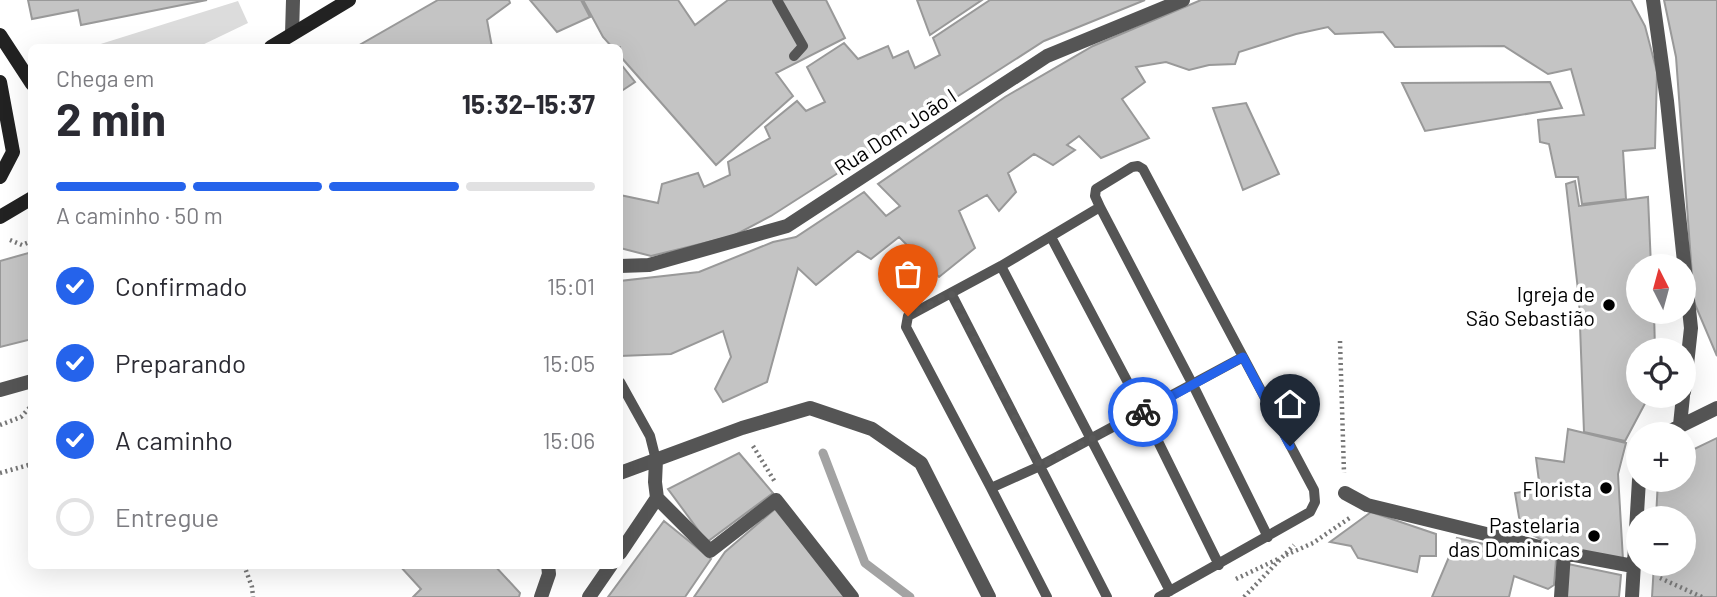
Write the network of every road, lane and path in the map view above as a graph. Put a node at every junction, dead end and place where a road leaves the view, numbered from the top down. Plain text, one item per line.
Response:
1 (293, 0) edge
2 (349, 0) edge
3 (778, 0) edge
4 (1183, 0) edge
5 (1653, 0) edge
6 (292, 34) junction
7 (0, 35) edge
8 (276, 44) edge
9 (794, 56) dead end
10 (28, 79) edge
11 (0, 82) edge
12 (0, 177) edge
13 (28, 200) edge
14 (1100, 207) junction
15 (0, 217) edge
16 (1051, 237) junction
17 (10, 240) dead end
18 (28, 243) edge
19 (623, 266) edge
20 (1001, 266) junction
21 (951, 293) junction
22 (1690, 338) edge
23 (1340, 341) dead end
24 (1243, 357) junction
25 (28, 382) edge
26 (1193, 385) junction
27 (623, 388) edge
28 (0, 390) edge
29 (1717, 408) edge
30 (28, 409) edge
31 (1143, 411) junction
32 (1686, 422) edge
33 (0, 425) edge
34 (1090, 439) junction
35 (753, 446) dead end
36 (656, 460) junction
37 (28, 465) edge
38 (1040, 466) junction
39 (623, 472) edge
40 (0, 473) edge
41 (992, 488) junction
42 (1345, 494) joint
43 (657, 498) junction
44 (776, 500) junction
45 (1336, 529) dead end
46 (1268, 537) junction
47 (623, 549) edge
48 (1564, 553) junction
49 (1219, 565) junction
50 (1626, 565) edge
51 (245, 569) edge
52 (548, 569) edge
53 (608, 569) edge
54 (1633, 576) edge
55 (1660, 578) dead end
56 (1232, 581) dead end
57 (1165, 594) edge
58 (253, 597) edge
59 (541, 597) edge
60 (589, 597) edge
61 (852, 597) edge
62 (989, 597) edge
63 (1047, 597) edge
64 (1107, 597) edge
65 (1561, 597) edge
66 (1632, 597) edge
67 (1702, 597) edge

1 - 6 street
2 - 6 street
3 - 9 lane
4 - 19 street, Rua Dom João I
5 - 22 street
6 - 8 street
7 - 10 street
11 - 12 street
13 - 15 street
14 - 16 lane
14 - 24 lane
14 - 26 lane
16 - 20 lane
16 - 31 lane
17 - 18 path
20 - 21 lane
20 - 34 lane
21 - 38 lane
21 - 41 lane
23 - 42 path
24 - 26 lane
24 - 46 lane
25 - 28 street
26 - 31 lane
26 - 46 lane
27 - 36 lane
29 - 32 street
30 - 33 path
31 - 34 lane
31 - 49 lane
34 - 38 lane
34 - 57 lane
35 - 44 path
36 - 39 street
36 - 43 street
36 - 62 street
37 - 40 path
38 - 41 lane
38 - 64 lane
41 - 63 lane
42 - 48 street
43 - 44 street
43 - 47 street
44 - 61 street
45 - 56 path
46 - 49 lane
48 - 50 street
48 - 65 street
49 - 57 lane
51 - 58 path
52 - 59 street
53 - 60 street
54 - 66 street
55 - 67 path

